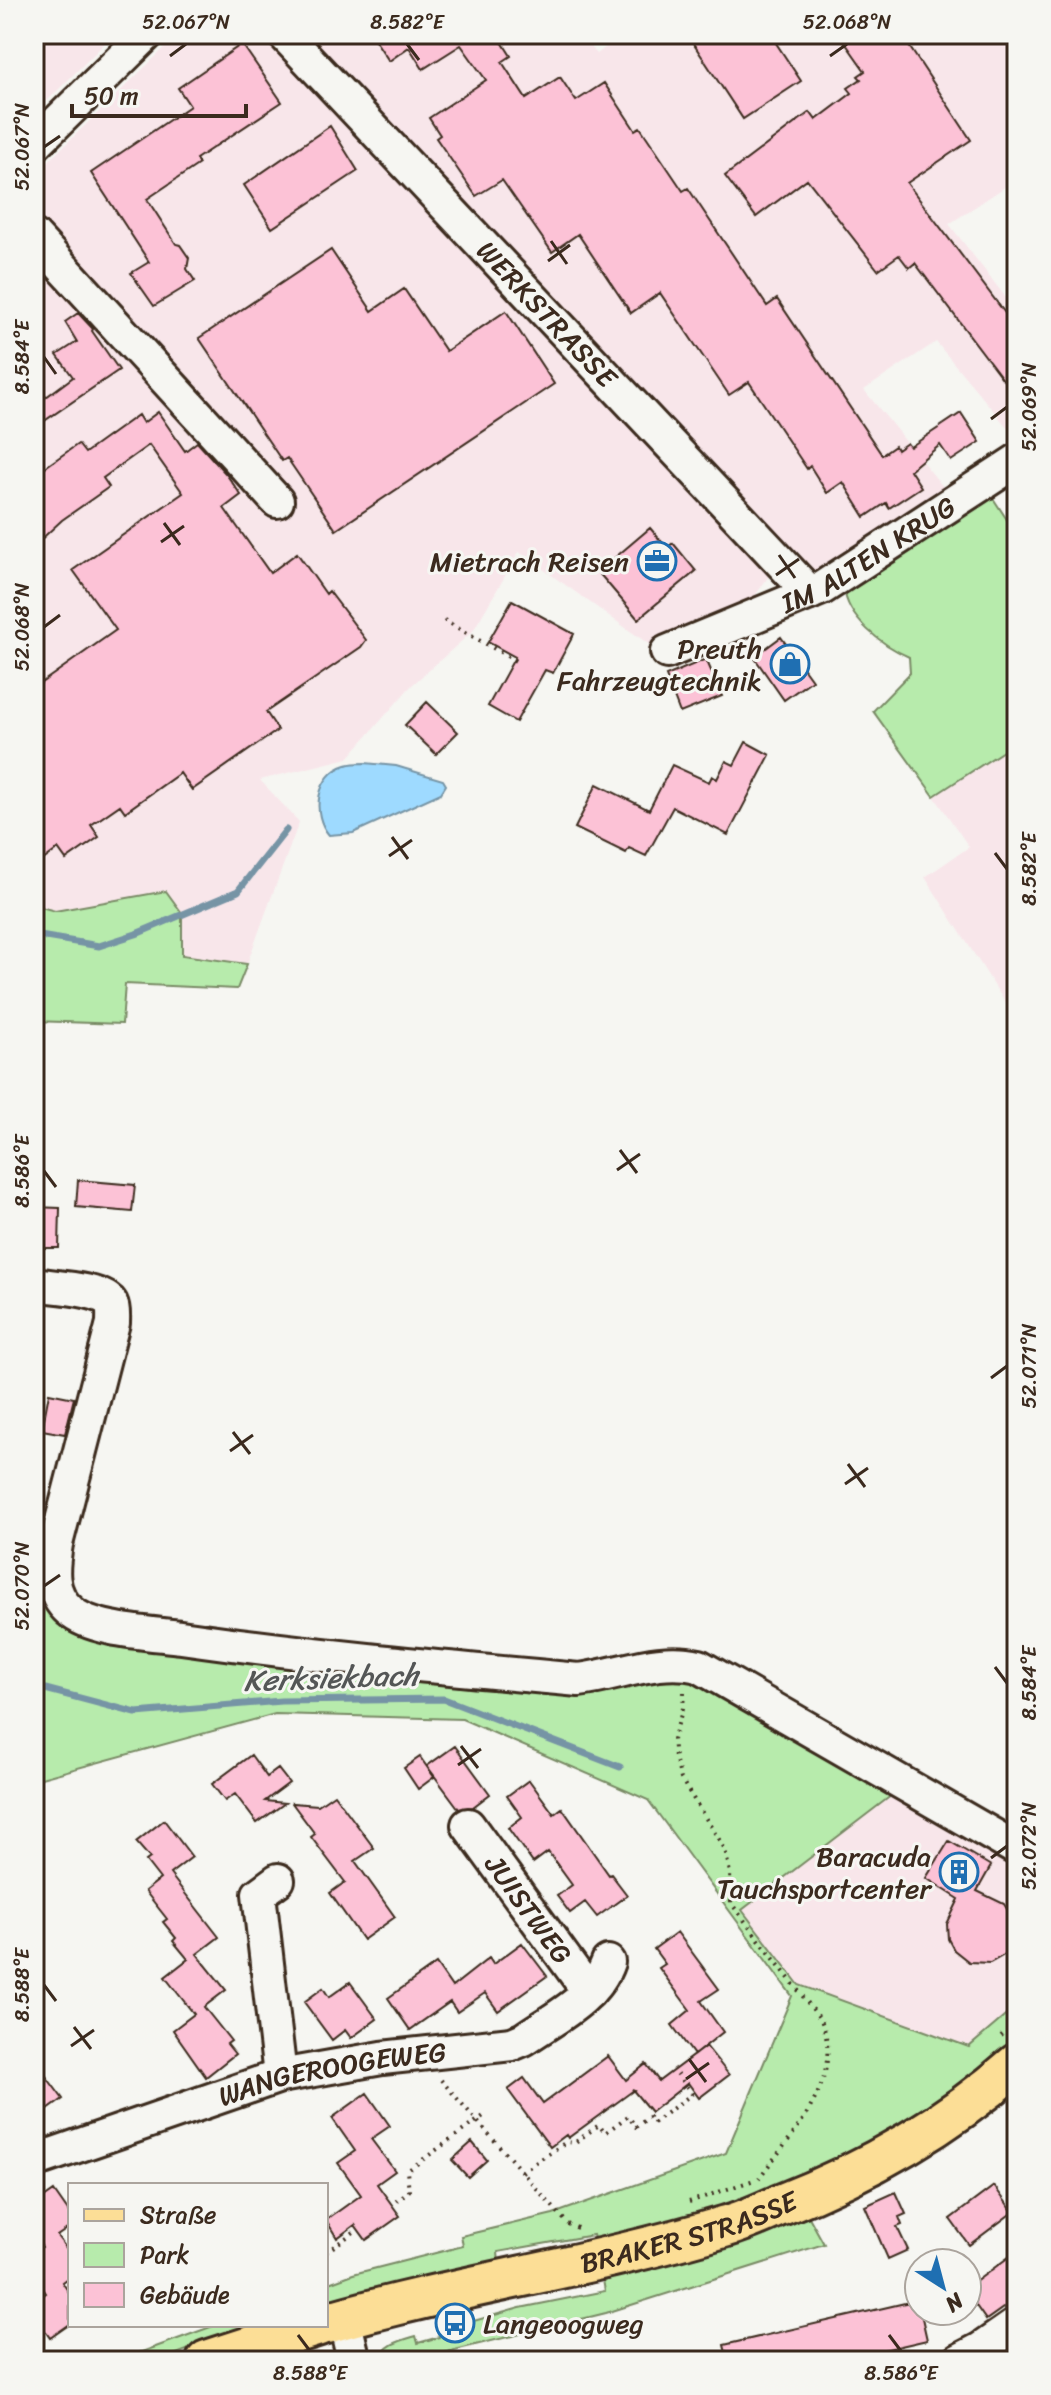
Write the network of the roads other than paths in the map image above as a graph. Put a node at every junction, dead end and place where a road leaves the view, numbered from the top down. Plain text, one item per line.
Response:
1 (147, 34) edge
2 (284, 34) edge
3 (34, 145) edge
4 (34, 236) edge
5 (1017, 461) edge
6 (277, 501) dead end
7 (810, 593) junction
8 (667, 652) dead end
9 (34, 1284) edge
10 (468, 1825) dead end
11 (1017, 1849) edge
12 (278, 1880) dead end
13 (608, 1962) dead end
14 (589, 1992) junction
15 (1008, 2051) edge
16 (280, 2076) junction
17 (34, 2161) edge
18 (330, 2322) edge
19 (1017, 2324) edge
20 (314, 2327) edge
21 (207, 2361) edge
22 (354, 2361) edge
23 (958, 2361) edge

1 - 3 street
2 - 7 street, WERKSTRASSE
4 - 6 street
5 - 7 street, IM ALTEN KRUG
7 - 8 street, IM ALTEN KRUG
9 - 11 street
10 - 14 street, JUISTWEG
12 - 16 street
13 - 14 street, WANGEROOGEWEG
14 - 16 street, WANGEROOGEWEG
15 - 18 main road, BRAKER STRASSE
16 - 17 street, WANGEROOGEWEG
18 - 22 street
19 - 23 street
20 - 21 main road, BRAKER STRASSE

